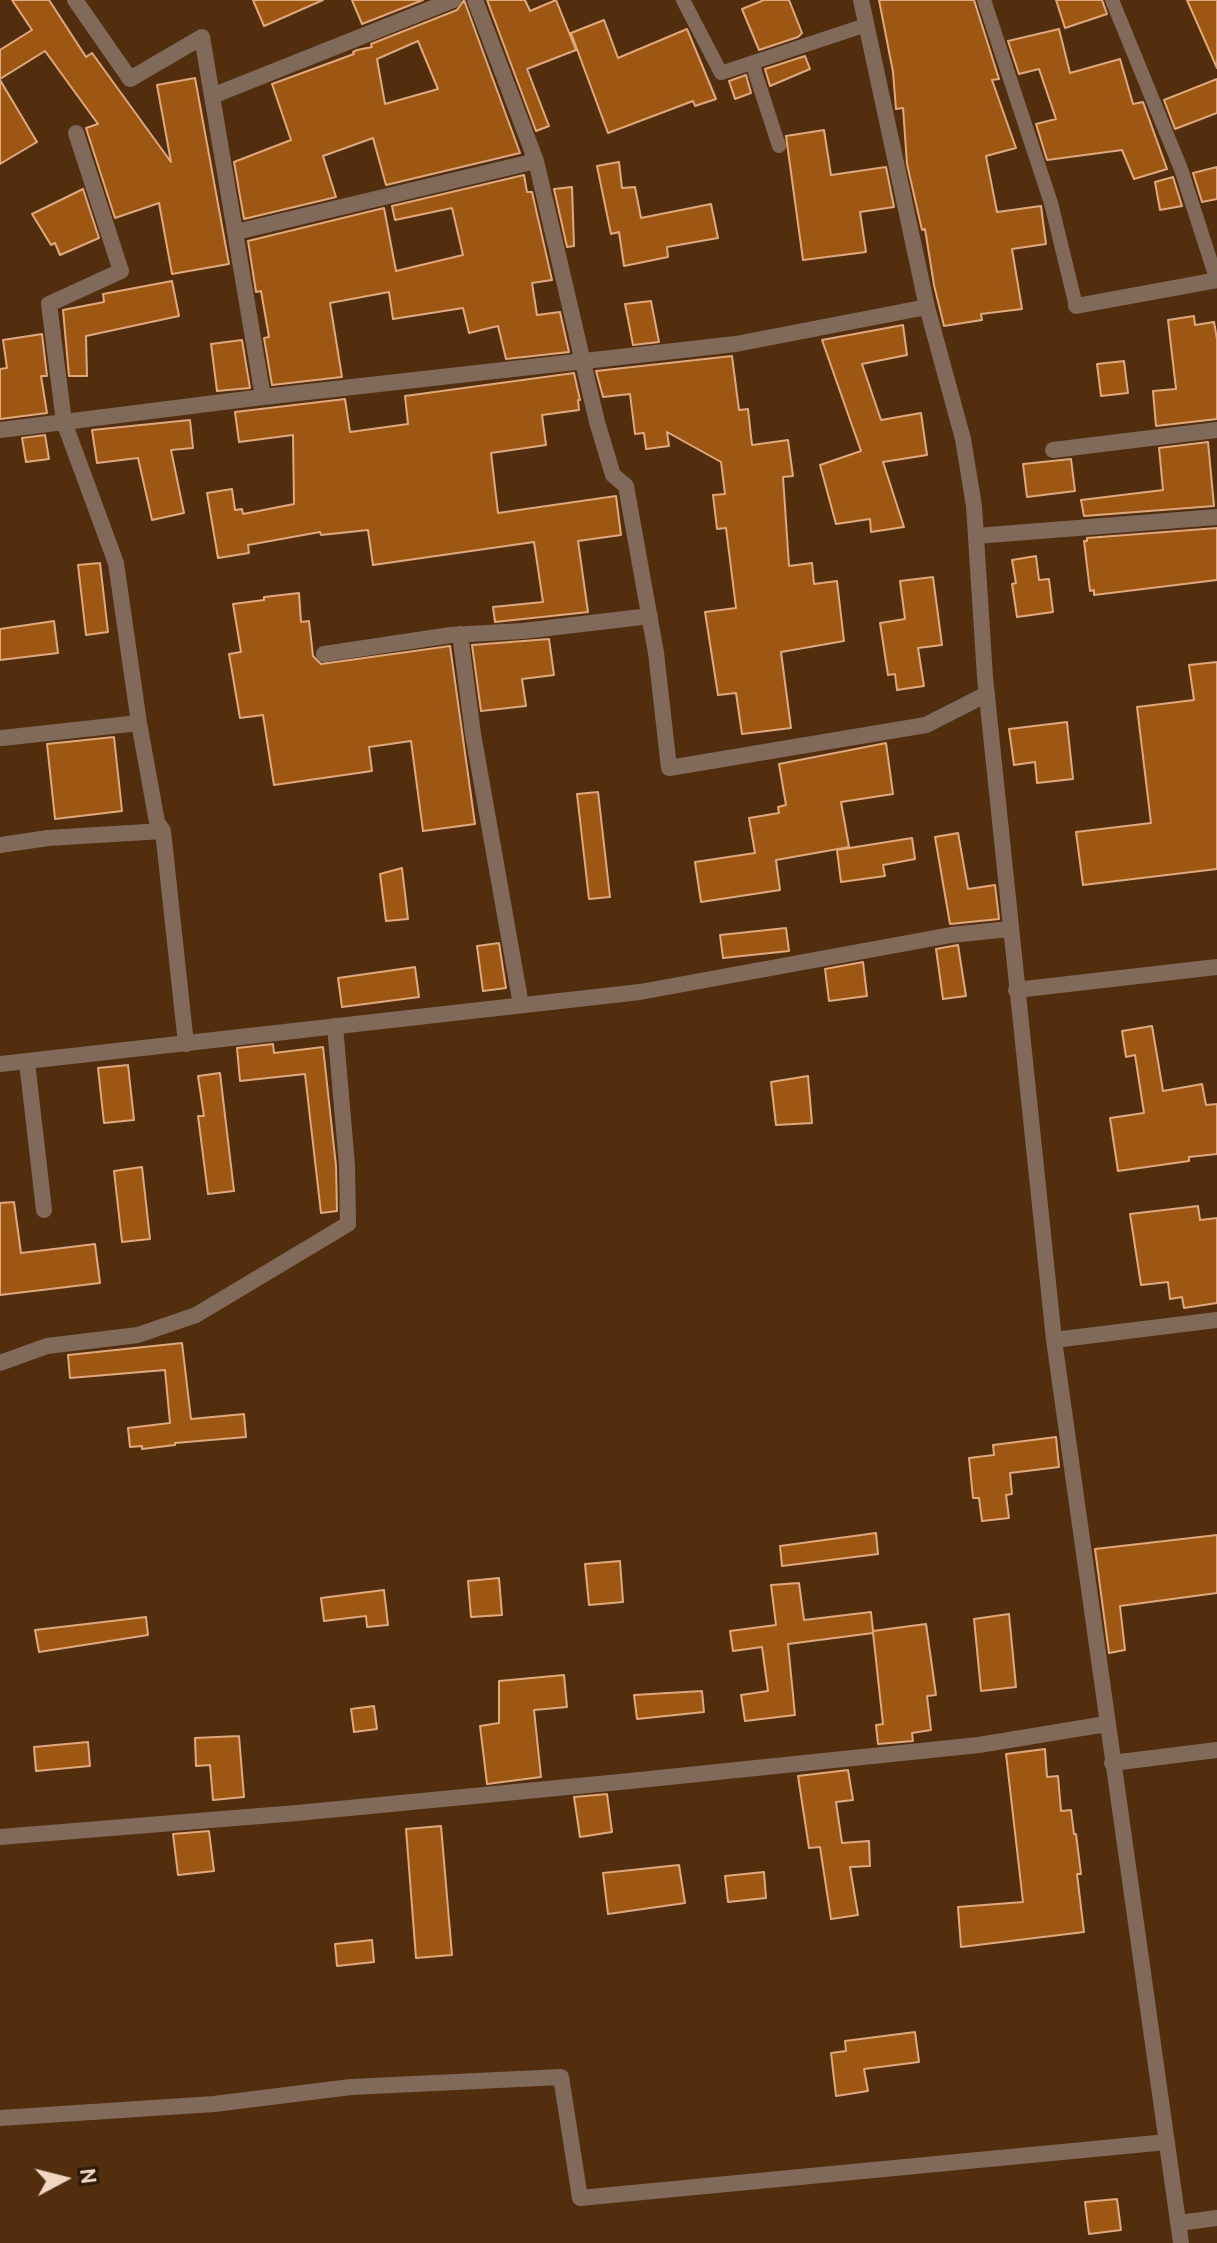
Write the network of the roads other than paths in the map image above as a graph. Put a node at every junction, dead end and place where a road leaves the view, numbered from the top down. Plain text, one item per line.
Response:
1 (75, 0) edge
2 (453, 0) edge
3 (475, 0) edge
4 (683, 0) edge
5 (861, 0) edge
6 (984, 0) edge
7 (1112, 0) edge
8 (866, 25) junction
9 (752, 63) junction
10 (212, 96) junction
11 (76, 133) dead end
12 (779, 146) dead end
13 (536, 161) junction
14 (236, 232) junction
15 (1217, 281) edge
16 (1076, 306) joint
17 (927, 307) junction
18 (583, 360) junction
19 (263, 397) junction
20 (64, 422) junction
21 (0, 430) edge
22 (1217, 430) edge
23 (1053, 450) dead end
24 (1217, 517) edge
25 (976, 536) junction
26 (650, 616) junction
27 (460, 634) junction
28 (324, 654) dead end
29 (987, 694) junction
30 (139, 723) junction
31 (2, 738) dead end
32 (163, 831) junction
33 (0, 845) edge
34 (1010, 929) junction
35 (1217, 967) edge
36 (1016, 990) junction
37 (521, 1005) junction
38 (335, 1026) junction
39 (186, 1044) junction
40 (27, 1062) junction
41 (0, 1064) edge
42 (44, 1210) dead end
43 (1217, 1320) edge
44 (1054, 1340) junction
45 (0, 1363) edge
46 (1106, 1724) junction
47 (1217, 1750) edge
48 (1112, 1763) junction
49 (0, 1837) edge
50 (0, 2118) edge
51 (1167, 2142) junction
52 (1217, 2218) edge
53 (1179, 2223) junction
54 (1181, 2243) edge

1 - 10 street
2 - 10 street
3 - 13 street
4 - 9 lane
5 - 8 street
6 - 16 lane
7 - 15 lane
8 - 9 lane
8 - 17 street
9 - 12 lane
10 - 14 street
11 - 20 street
13 - 14 street
13 - 18 street
14 - 19 street
15 - 16 street
17 - 18 street
17 - 25 street
18 - 19 street
18 - 26 street
19 - 20 street
20 - 21 street
20 - 30 street
22 - 23 street
24 - 25 street
25 - 29 street
26 - 27 street
26 - 29 street
27 - 28 street
27 - 37 street
29 - 34 street
30 - 31 street
30 - 32 street
32 - 33 street
32 - 39 street
34 - 36 street
34 - 37 street
35 - 36 street
36 - 44 street
37 - 38 street
38 - 39 street
38 - 45 street
39 - 40 street
40 - 41 street
40 - 42 street
43 - 44 street
44 - 46 street
46 - 48 street
46 - 49 street
47 - 48 street
48 - 51 street
50 - 51 street
51 - 53 street
52 - 53 street
53 - 54 street

